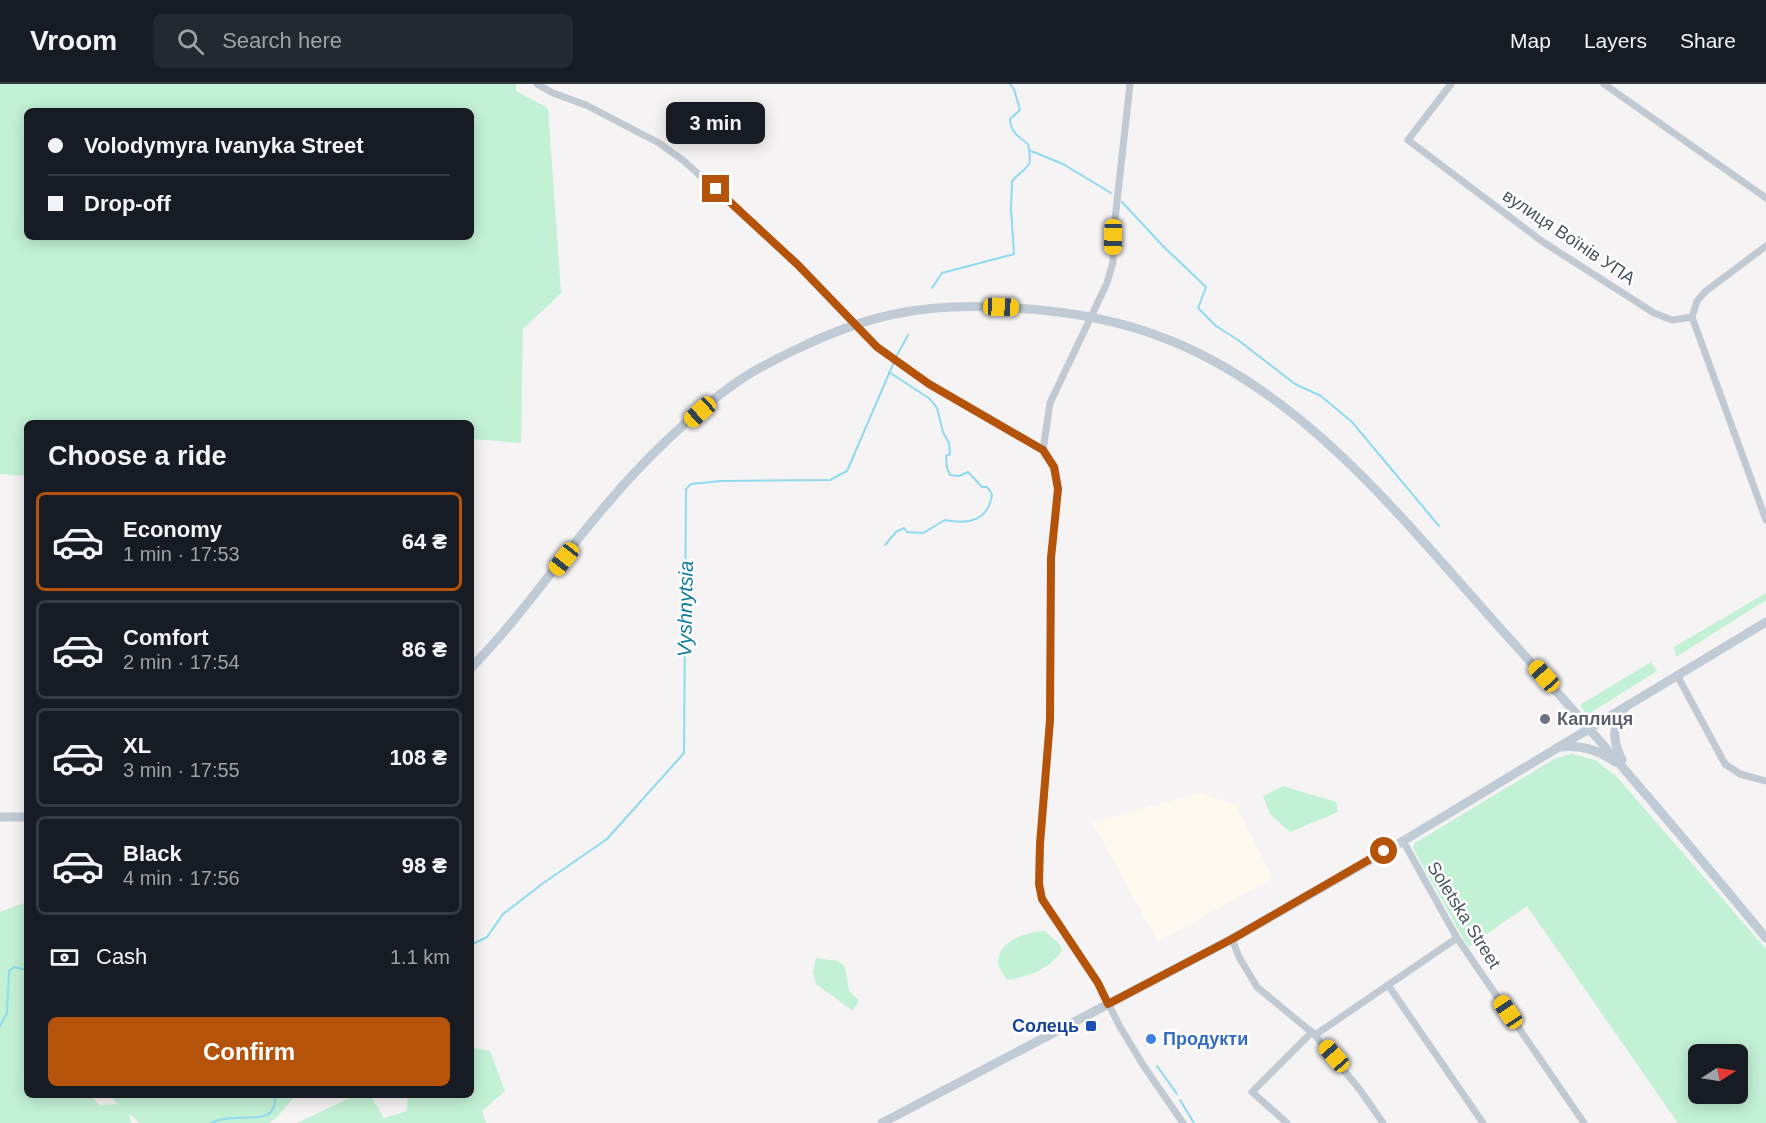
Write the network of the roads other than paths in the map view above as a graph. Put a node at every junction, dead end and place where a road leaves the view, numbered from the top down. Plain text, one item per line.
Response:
1 (537, 84) edge
2 (1130, 84) edge
3 (1451, 84) edge
4 (1604, 84) edge
5 (1766, 198) edge
6 (1766, 246) edge
7 (1092, 317) junction
8 (1692, 317) junction
9 (854, 324) junction
10 (1043, 450) junction
11 (1766, 520) edge
12 (1766, 622) edge
13 (474, 665) edge
14 (1677, 675) junction
15 (1626, 706) junction
16 (1590, 729) junction
17 (1559, 747) junction
18 (1626, 771) junction
19 (1766, 781) edge
20 (0, 817) edge
21 (24, 817) edge
22 (1402, 840) junction
23 (1457, 938) junction
24 (1766, 938) edge
25 (1232, 939) junction
26 (1388, 985) junction
27 (1108, 1004) junction
28 (1313, 1033) junction
29 (882, 1123) edge
30 (1183, 1123) edge
31 (1287, 1123) edge
32 (1383, 1123) edge
33 (1484, 1123) edge
34 (1584, 1123) edge

1 - 9 street
2 - 7 street
3 - 8 street, вулиця Воїнів УПА
4 - 5 street
6 - 8 street
7 - 9 main road
7 - 10 street
7 - 16 main road
8 - 11 street
9 - 10 street
9 - 13 main road
10 - 27 street
12 - 14 main road
14 - 15 main road
14 - 19 street
15 - 16 main road
15 - 18 main road
16 - 17 main road
16 - 18 main road
17 - 18 main road
17 - 22 main road
18 - 24 main road
20 - 21 main road
22 - 23 street, Soletska Street
22 - 25 main road
23 - 26 street
23 - 34 street, Soletska Street
25 - 27 main road
25 - 28 street
26 - 28 street
26 - 33 street
27 - 29 main road
27 - 30 street
28 - 31 street
28 - 32 street

